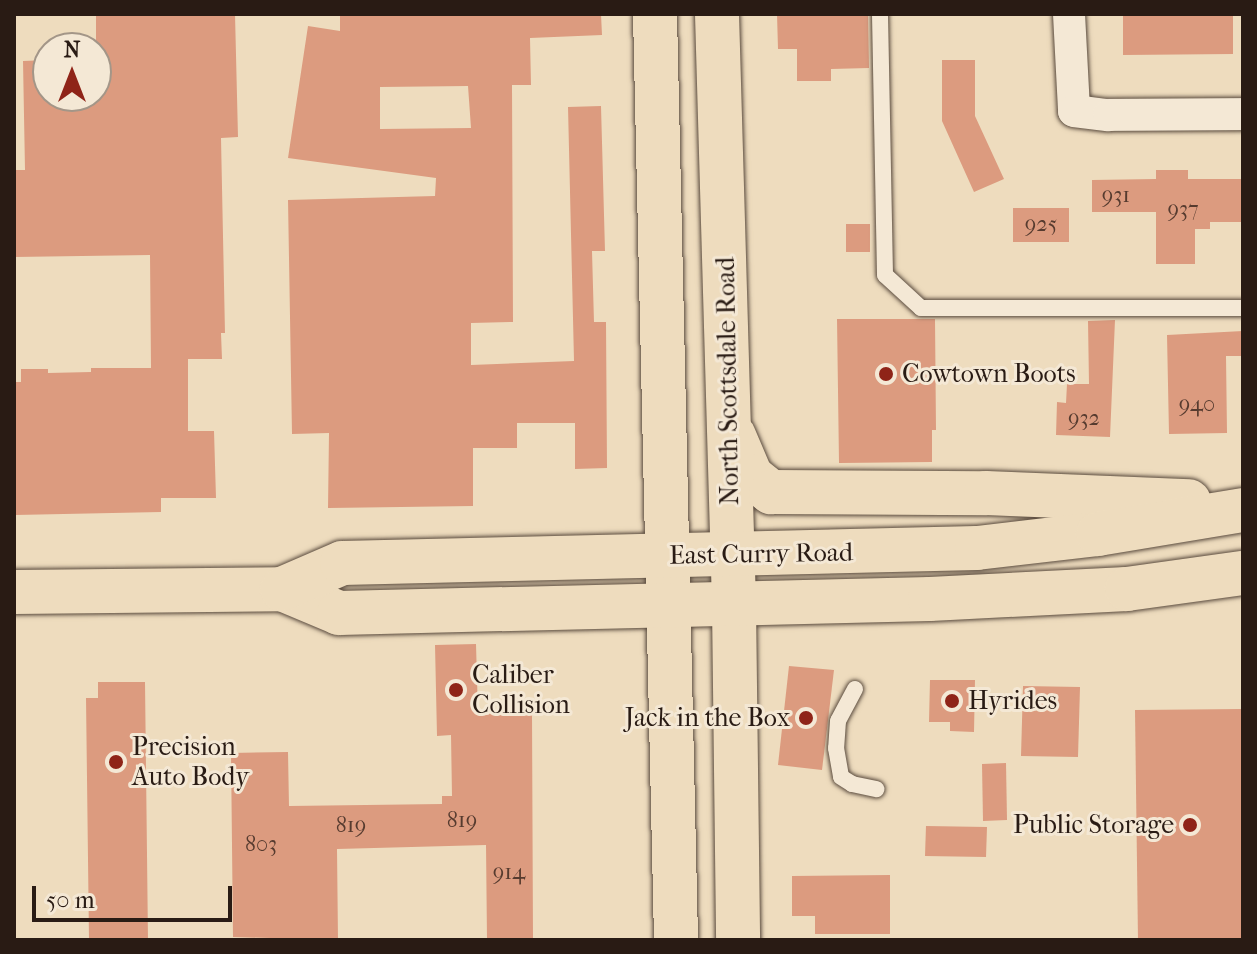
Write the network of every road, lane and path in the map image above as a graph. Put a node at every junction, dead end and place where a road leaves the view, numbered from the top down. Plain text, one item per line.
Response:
1 (655, 14) edge
2 (717, 14) edge
3 (880, 14) edge
4 (1069, 14) edge
5 (1243, 114) edge
6 (1243, 308) edge
7 (730, 427) junction
8 (1243, 507) edge
9 (732, 555) junction
10 (668, 556) junction
11 (1243, 573) edge
12 (282, 589) junction
13 (14, 592) edge
14 (734, 605) junction
15 (668, 606) junction
16 (855, 689) dead end
17 (876, 789) dead end
18 (676, 940) edge
19 (738, 940) edge

1 - 10 main road
2 - 7 main road, North Scottsdale Road
3 - 6 lane
4 - 5 street
7 - 8 main road
7 - 9 main road, North Scottsdale Road
8 - 9 main road, East Curry Road
9 - 10 main road, East Curry Road
9 - 14 main road, North Scottsdale Road
10 - 12 main road, East Curry Road
10 - 15 main road
11 - 14 main road, East Curry Road
12 - 13 main road, East Curry Road
12 - 15 main road, East Curry Road
14 - 15 main road, East Curry Road
14 - 19 main road, North Scottsdale Road
15 - 18 main road
16 - 17 lane

